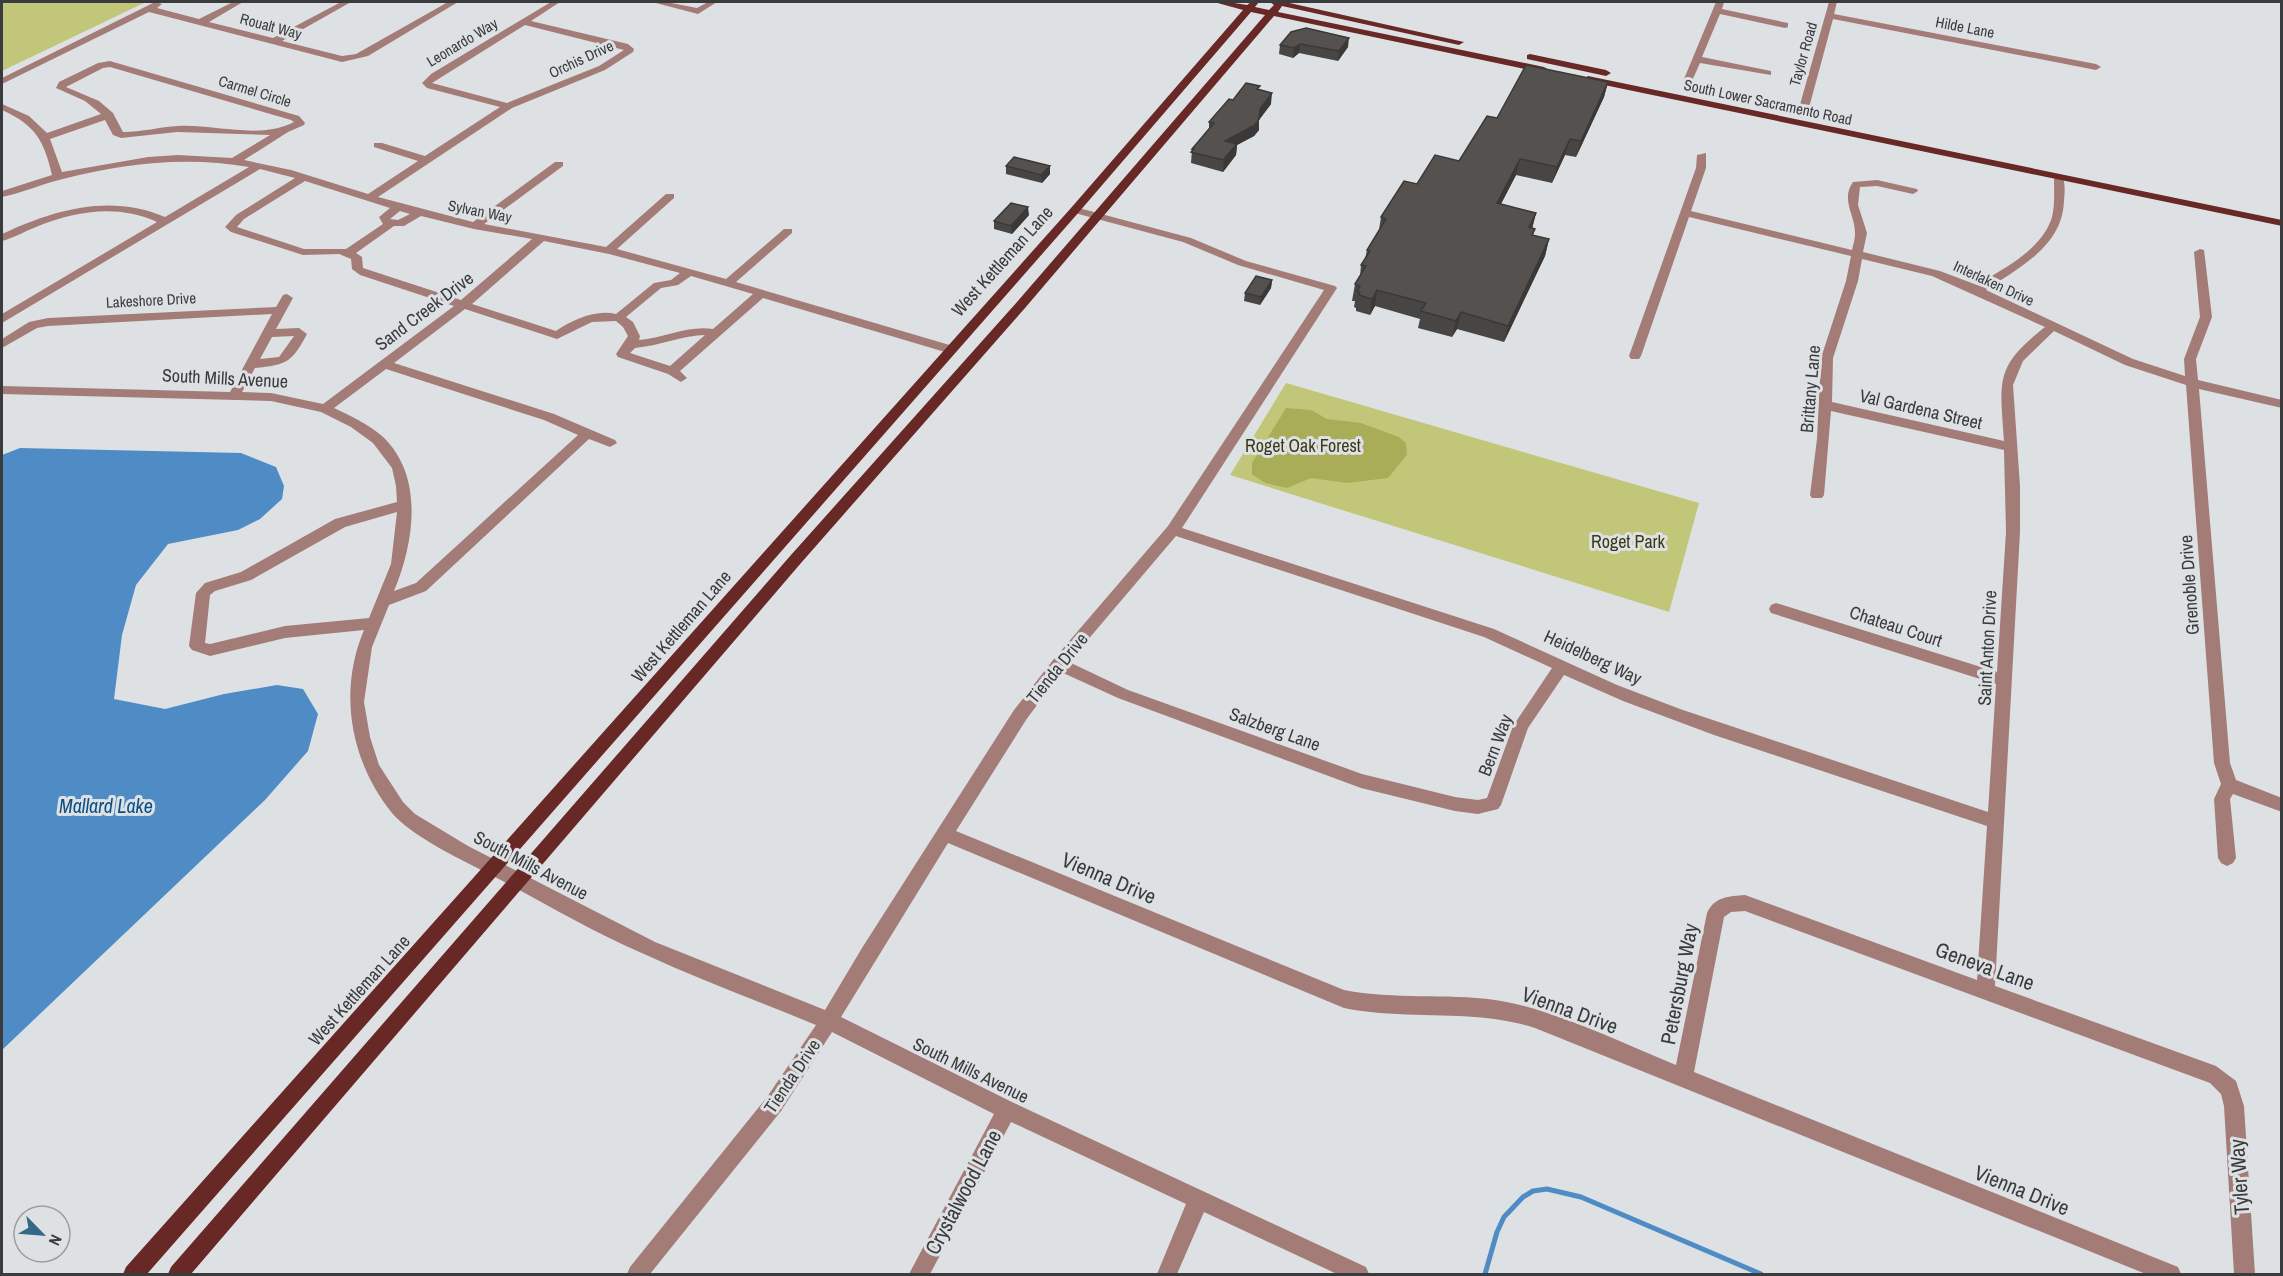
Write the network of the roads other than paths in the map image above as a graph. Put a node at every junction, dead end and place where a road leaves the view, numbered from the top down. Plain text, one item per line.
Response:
1 (164, 2) edge
2 (239, 2) edge
3 (347, 2) edge
4 (454, 2) edge
5 (556, 2) edge
6 (656, 2) edge
7 (713, 2) edge
8 (1218, 2) edge
9 (1833, 2) edge
10 (1252, 5) edge
11 (1276, 5) edge
12 (1718, 6) edge
13 (149, 9) junction
14 (1830, 16) junction
15 (201, 22) junction
16 (524, 22) junction
17 (1785, 25) dead end
18 (273, 42) junction
19 (1697, 59) junction
20 (2096, 67) dead end
21 (1768, 73) dead end
22 (1689, 79) dead end
23 (2, 81) edge
24 (508, 106) junction
25 (2, 107) edge
26 (1748, 114) junction
27 (1802, 115) junction
28 (109, 116) junction
29 (286, 130) junction
30 (46, 137) junction
31 (378, 146) dead end
32 (1702, 155) dead end
33 (427, 160) junction
34 (235, 161) junction
35 (559, 164) dead end
36 (258, 166) junction
37 (57, 176) junction
38 (302, 178) junction
39 (2059, 179) junction
40 (1913, 191) dead end
41 (2, 194) edge
42 (670, 196) dead end
43 (369, 198) junction
44 (398, 207) junction
45 (1075, 210) junction
46 (419, 213) junction
47 (1685, 213) junction
48 (2282, 214) edge
49 (1097, 216) junction
50 (165, 220) junction
51 (390, 224) junction
52 (2282, 224) edge
53 (474, 226) junction
54 (788, 231) dead end
55 (2, 238) edge
56 (540, 238) junction
57 (609, 250) junction
58 (2200, 252) dead end
59 (348, 253) junction
60 (1858, 253) junction
61 (663, 266) junction
62 (687, 273) junction
63 (727, 284) junction
64 (658, 285) junction
65 (1978, 290) junction
66 (760, 294) junction
67 (464, 304) junction
68 (619, 317) junction
69 (2, 319) edge
70 (2052, 327) junction
71 (267, 333) junction
72 (716, 333) junction
73 (2, 344) edge
74 (632, 344) junction
75 (950, 349) junction
76 (1635, 356) dead end
77 (253, 364) junction
78 (385, 364) junction
79 (2192, 382) junction
80 (2, 390) edge
81 (233, 397) junction
82 (2282, 404) edge
83 (1824, 405) junction
84 (325, 409) junction
85 (587, 434) junction
86 (610, 443) dead end
87 (2011, 447) junction
88 (1817, 495) dead end
89 (404, 505) junction
90 (1173, 530) junction
91 (383, 601) junction
92 (1776, 609) dead end
93 (373, 623) junction
94 (1058, 664) junction
95 (1562, 666) junction
96 (2004, 681) junction
97 (2229, 784) junction
98 (2282, 805) edge
99 (1485, 807) joint
100 (1995, 821) junction
101 (945, 834) junction
102 (2228, 858) dead end
103 (494, 867) junction
104 (518, 880) junction
105 (1727, 904) joint
106 (1986, 990) junction
107 (829, 1021) junction
108 (1683, 1078) junction
109 (2224, 1081) joint
110 (1007, 1110) junction
111 (1199, 1199) junction
112 (133, 1275) edge
113 (177, 1275) edge
114 (637, 1275) edge
115 (919, 1275) edge
116 (1167, 1275) edge
117 (1359, 1275) edge
118 (2170, 1275) edge
119 (2245, 1275) edge

1 - 13 street
2 - 15 street
3 - 18 street
4 - 18 street, Roualt Way
5 - 16 street, Leonardo Way
6 - 7 street
8 - 10 main road, South Lower Sacramento Road
9 - 14 street, Taylor Road
10 - 11 main road, South Lower Sacramento Road
10 - 45 main road, West Kettleman Lane
11 - 26 main road, South Lower Sacramento Road
11 - 27 main road, South Lower Sacramento Road
11 - 49 main road
12 - 17 street
12 - 19 street
13 - 15 street, Roualt Way
13 - 23 street
14 - 20 street, Hilde Lane
14 - 27 street, Taylor Road
15 - 18 street, Roualt Way
16 - 24 street, Leonardo Way
16 - 24 street, Orchis Drive
19 - 21 street
19 - 22 street
24 - 33 street
25 - 30 street
26 - 27 main road
26 - 39 main road, South Lower Sacramento Road
27 - 48 main road, South Lower Sacramento Road
28 - 29 street, Carmel Circle
28 - 29 street, Carmel Circle
28 - 30 street
29 - 34 street
30 - 37 street
31 - 33 street
32 - 47 street
33 - 43 street
34 - 36 street, Sylvan Way
34 - 37 street, Sylvan Way
35 - 53 street
36 - 38 street, Sylvan Way
36 - 50 street
37 - 41 street, Sylvan Way
38 - 43 street, Sylvan Way
38 - 59 street
39 - 52 main road, South Lower Sacramento Road
39 - 65 street
40 - 60 street, Brittany Lane
42 - 57 street
43 - 44 street, Sylvan Way
44 - 46 street, Sylvan Way
44 - 51 street
45 - 49 street, Tienda Drive
45 - 75 main road, West Kettleman Lane
46 - 51 street
46 - 53 street, Sylvan Way
47 - 60 street, Interlaken Drive
47 - 76 street
49 - 90 street, Tienda Drive
49 - 104 main road
50 - 55 street
50 - 69 street
51 - 59 street
53 - 56 street, Sylvan Way
54 - 63 street
56 - 57 street, Sylvan Way
56 - 67 street, Sand Creek Drive
57 - 61 street, Sylvan Way
58 - 79 street, Grenoble Drive
59 - 67 street
60 - 65 street, Interlaken Drive
60 - 83 street, Brittany Lane
61 - 62 street, Sylvan Way
61 - 64 street
62 - 63 street, Sylvan Way
62 - 64 street
63 - 66 street, Sylvan Way
64 - 68 street
65 - 70 street, Interlaken Drive
66 - 72 street
66 - 75 street, Sylvan Way
67 - 68 street
67 - 78 street, Sand Creek Drive
68 - 74 street
70 - 79 street, Interlaken Drive
70 - 87 street, Saint Anton Drive
71 - 73 street, Lakeshore Drive
71 - 77 street, Lakeshore Drive
71 - 77 street
72 - 74 street
72 - 74 street
75 - 103 main road, West Kettleman Lane
77 - 81 street, Lakeshore Drive
78 - 84 street, Sand Creek Drive
78 - 85 street
79 - 82 street, Interlaken Drive
79 - 97 street, Grenoble Drive
80 - 81 street, South Mills Avenue
81 - 84 street, South Mills Avenue
83 - 87 street, Val Gardena Street
83 - 88 street, Brittany Lane
84 - 89 street, South Mills Avenue
85 - 86 street
85 - 91 street
87 - 96 street, Saint Anton Drive
89 - 91 street, South Mills Avenue
89 - 93 street
90 - 94 street, Tienda Drive
90 - 95 street, Heidelberg Way
91 - 93 street, South Mills Avenue
92 - 96 street, Chateau Court
93 - 103 street, South Mills Avenue
94 - 99 street, Salzberg Lane
94 - 101 street, Tienda Drive
95 - 99 street, Bern Way
95 - 100 street, Heidelberg Way
96 - 100 street, Saint Anton Drive
97 - 98 street
97 - 102 street
100 - 106 street, Saint Anton Drive
101 - 107 street, Tienda Drive
101 - 108 street, Vienna Drive
103 - 104 street, South Mills Avenue
103 - 112 main road, West Kettleman Lane
104 - 107 street, South Mills Avenue
104 - 113 main road
105 - 106 street, Geneva Lane
105 - 108 street, Petersburg Way
106 - 109 street, Geneva Lane
107 - 110 street, South Mills Avenue
107 - 114 street, Tienda Drive
108 - 118 street, Vienna Drive
109 - 119 street, Tyler Way
110 - 111 street, South Mills Avenue
110 - 115 street, Crystalwood Lane
111 - 116 street
111 - 117 street, South Mills Avenue

